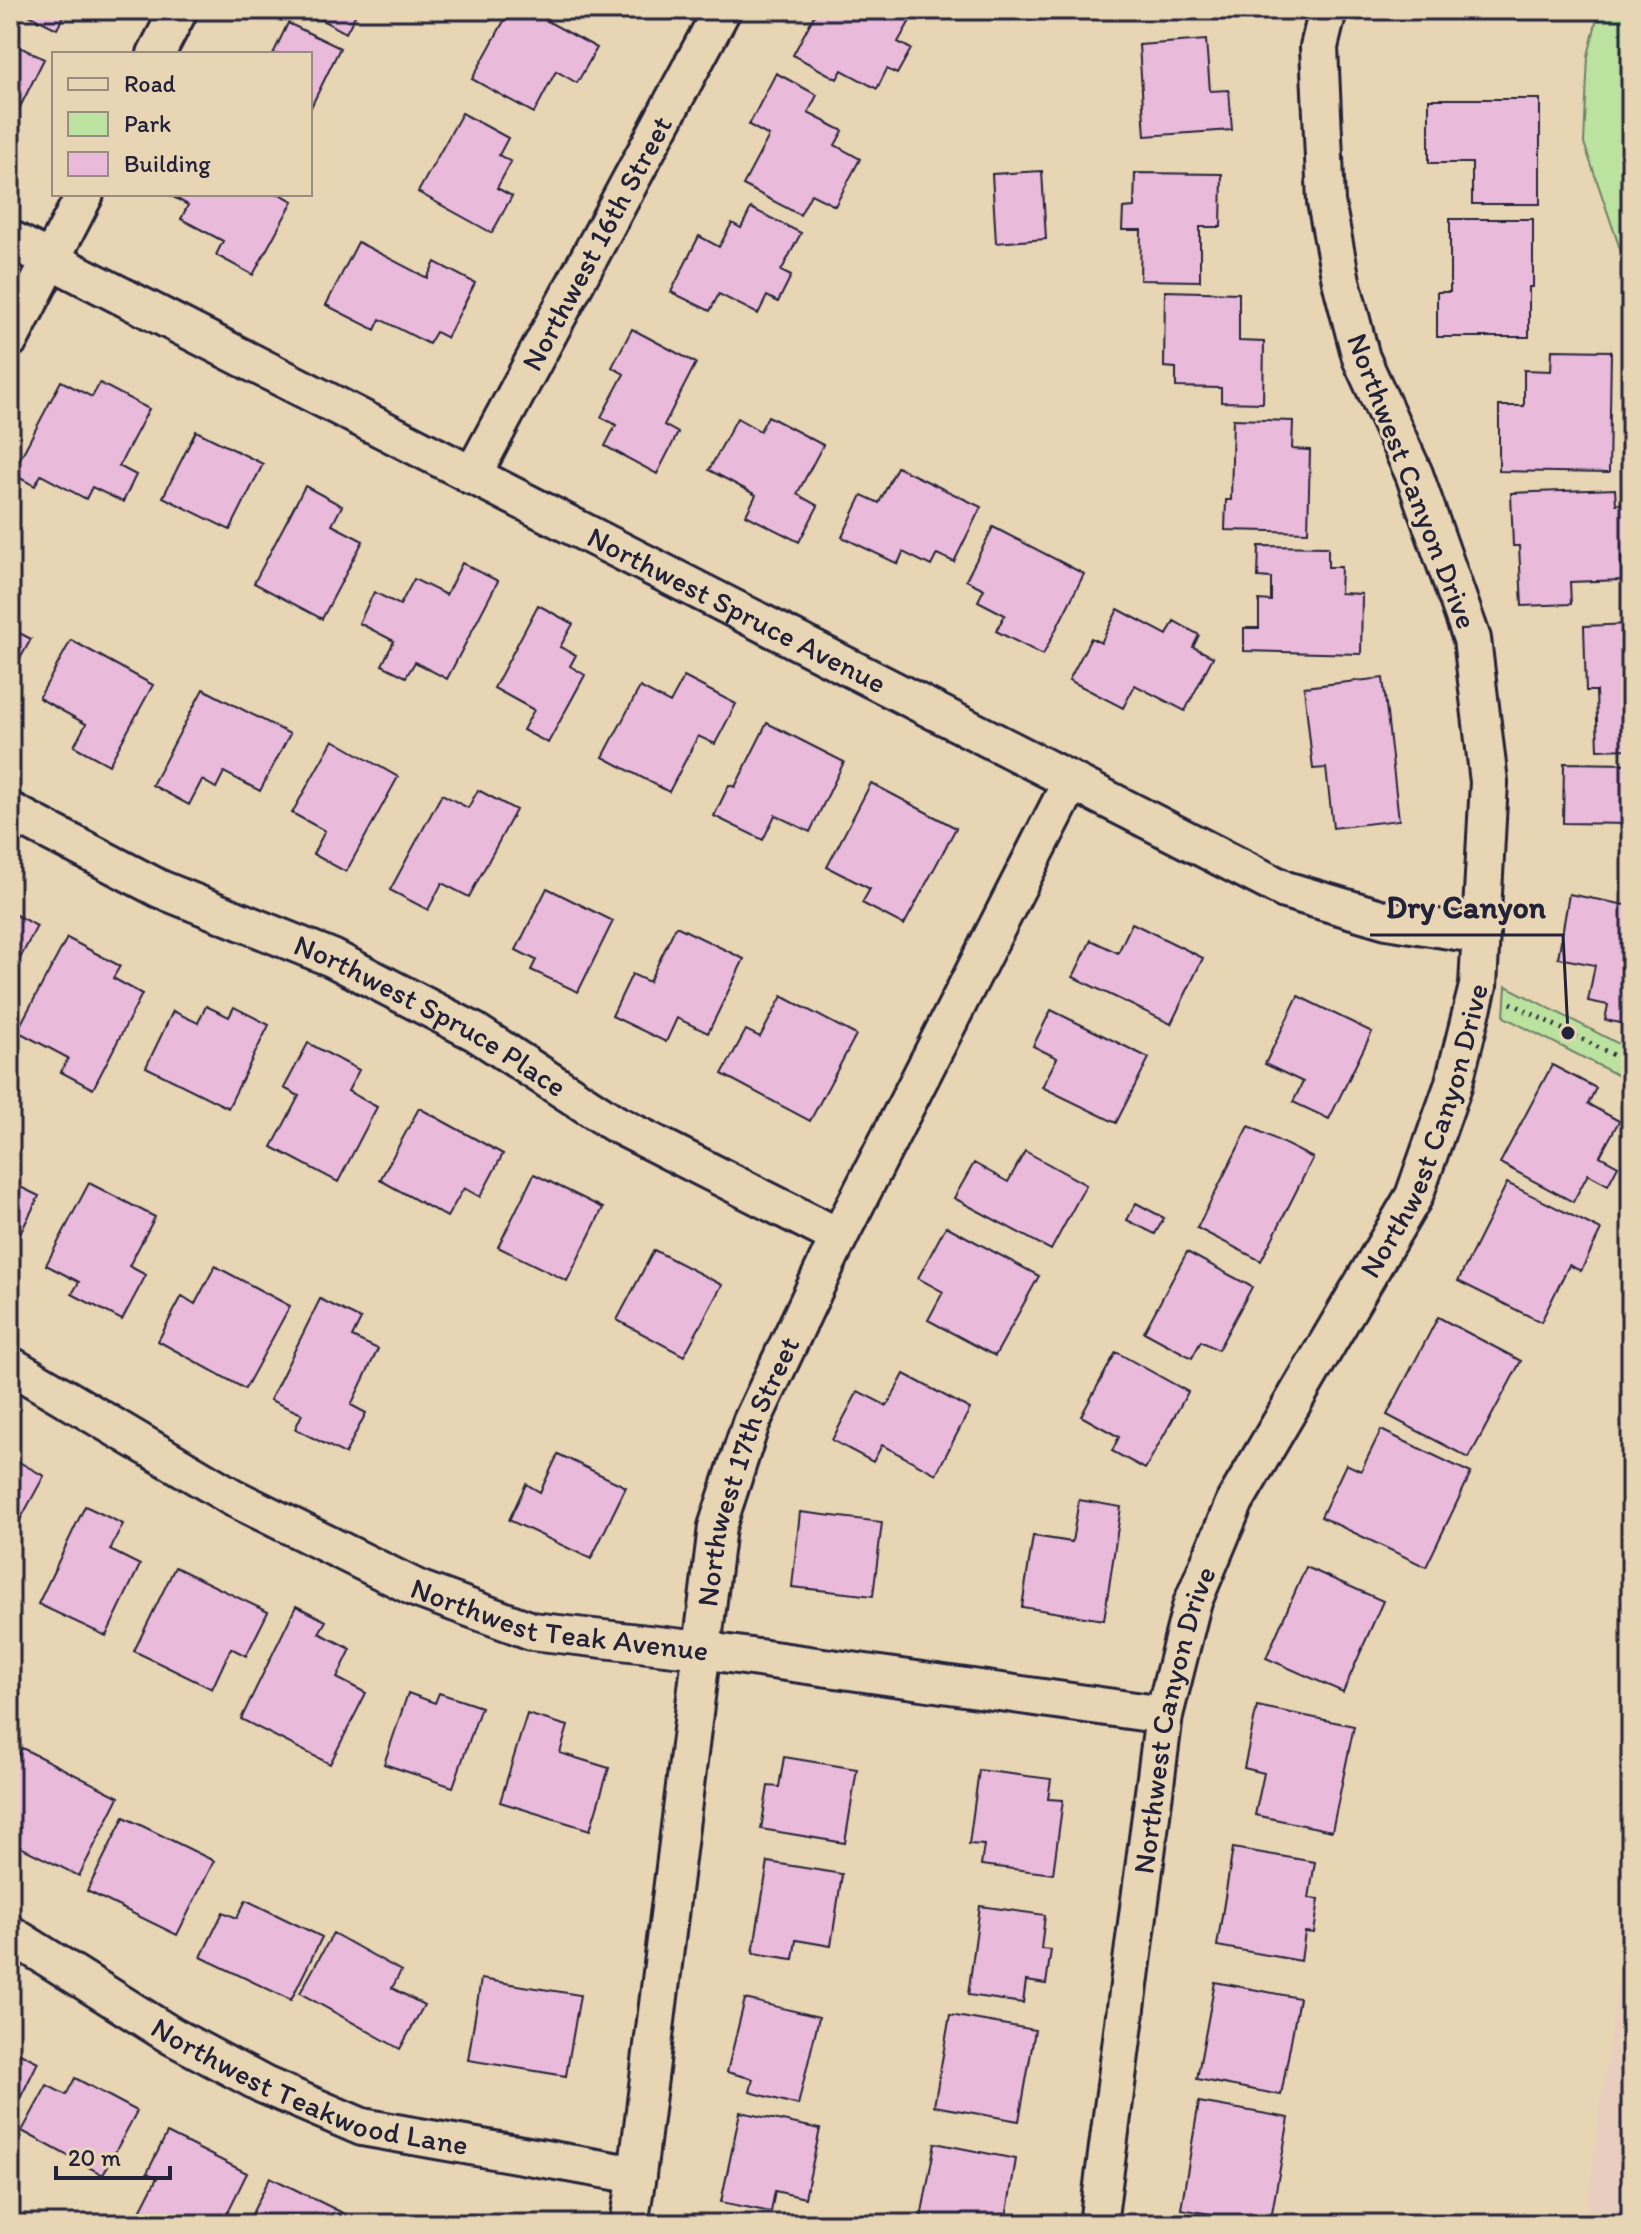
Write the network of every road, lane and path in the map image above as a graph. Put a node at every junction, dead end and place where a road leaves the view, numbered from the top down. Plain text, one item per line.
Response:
1 (179, 10) edge
2 (722, 10) edge
3 (1328, 10) edge
4 (157, 52) edge
5 (84, 196) edge
6 (10, 239) edge
7 (51, 260) junction
8 (10, 339) edge
9 (472, 476) junction
10 (1071, 782) junction
11 (10, 811) edge
12 (1481, 935) junction
13 (1478, 986) junction
14 (1631, 1064) edge
15 (839, 1237) junction
16 (10, 1365) edge
17 (701, 1650) junction
18 (1164, 1715) junction
19 (10, 1934) edge
20 (637, 2175) junction
21 (629, 2224) edge
22 (1098, 2224) edge

1 - 4 street
2 - 9 street, Northwest 16th Street
3 - 12 street, Northwest Canyon Drive
5 - 7 street
6 - 7 street, Northwest Spruce Avenue
7 - 8 street
7 - 9 street, Northwest Spruce Avenue
9 - 10 street, Northwest Spruce Avenue
10 - 12 street, Northwest Spruce Avenue
10 - 15 street, Northwest 17th Street
11 - 15 street, Northwest Spruce Place
12 - 13 street, Northwest Canyon Drive
13 - 14 path
13 - 18 street, Northwest Canyon Drive
15 - 17 street, Northwest 17th Street
16 - 17 street, Northwest Teak Avenue
17 - 18 street, Northwest Teak Avenue
17 - 20 street, Northwest 17th Street
18 - 22 street, Northwest Canyon Drive
19 - 20 street, Northwest Teakwood Lane
20 - 21 street, Northwest 17th Street

